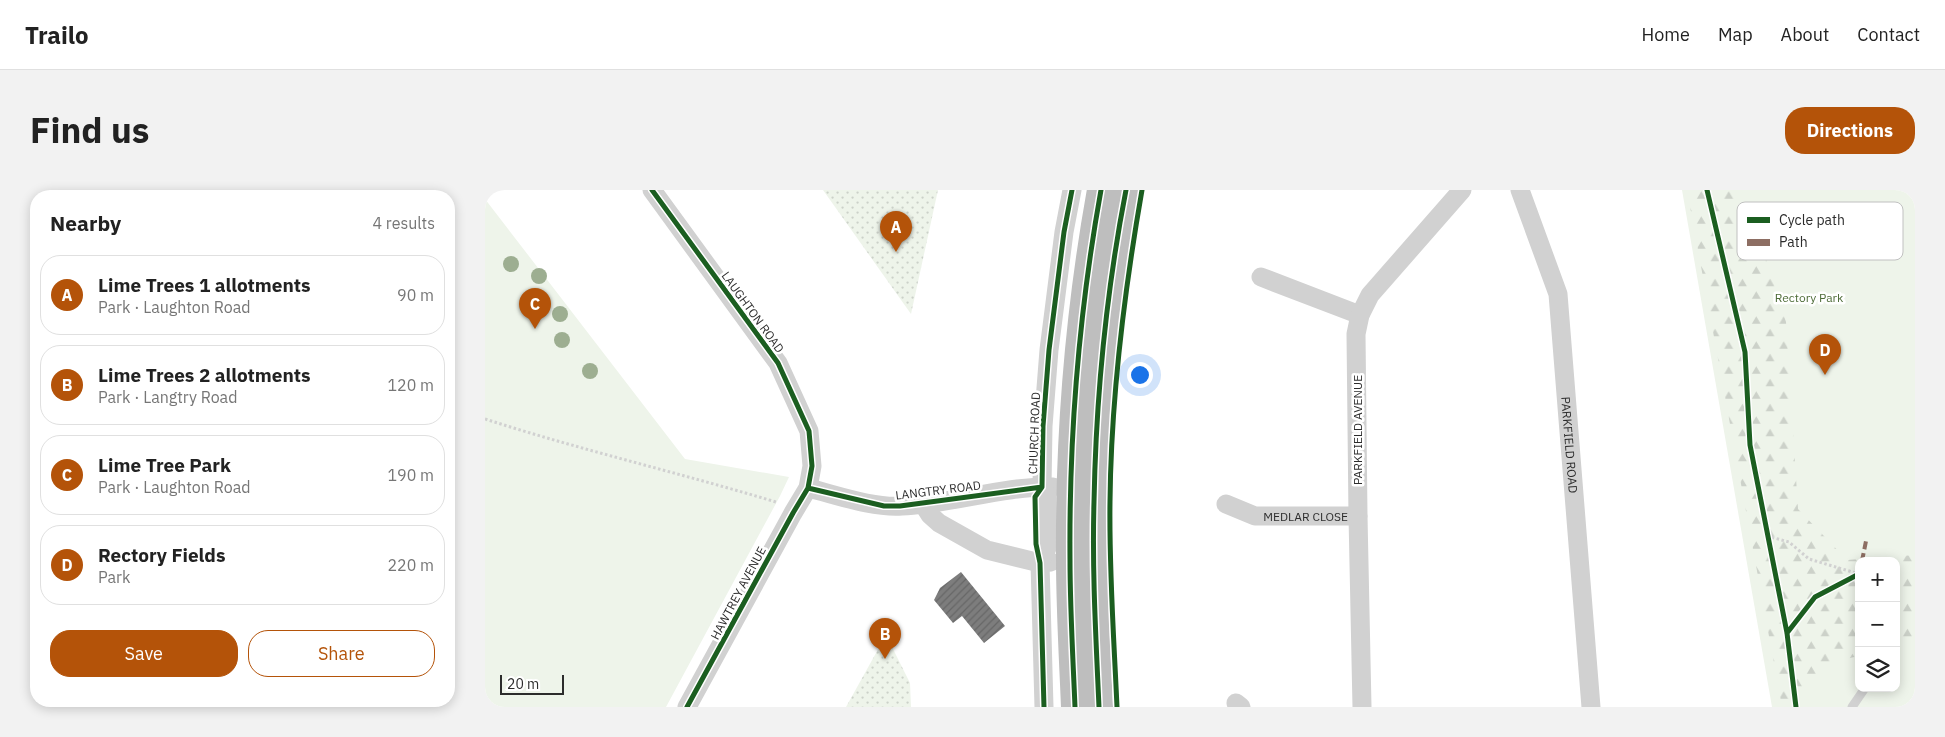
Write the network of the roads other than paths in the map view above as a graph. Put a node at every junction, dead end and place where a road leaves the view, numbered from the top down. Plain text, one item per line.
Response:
1 (652, 190) edge
2 (1072, 190) edge
3 (1101, 190) edge
4 (1127, 190) edge
5 (1462, 190) edge
6 (1520, 190) edge
7 (1261, 276) dead end
8 (1360, 314) junction
9 (1042, 487) junction
10 (1071, 487) junction
11 (808, 488) junction
12 (923, 504) junction
13 (1226, 504) dead end
14 (1358, 516) junction
15 (1070, 560) junction
16 (1040, 563) junction
17 (1862, 692) edge
18 (687, 707) edge
19 (1044, 707) edge
20 (1075, 707) edge
21 (1099, 707) edge
22 (1362, 707) edge
23 (1591, 707) edge
24 (1852, 707) edge

1 - 11 street, LAUGHTON ROAD
2 - 9 street, CHURCH ROAD
3 - 10 highway
4 - 21 highway
5 - 8 street, PARKFIELD AVENUE
6 - 23 street, PARKFIELD ROAD
7 - 8 street
8 - 14 street, PARKFIELD AVENUE
9 - 10 street, LANGTRY ROAD
9 - 12 street, LANGTRY ROAD
9 - 16 street, CHURCH ROAD
10 - 15 highway
11 - 12 street, LANGTRY ROAD
11 - 18 street, HAWTREY AVENUE
12 - 16 street, LANGTRY ROAD
13 - 14 street, MEDLAR CLOSE
14 - 22 street, PARKFIELD AVENUE
15 - 16 street, LANGTRY ROAD
15 - 20 highway
16 - 19 street, CHURCH ROAD
17 - 24 lane

